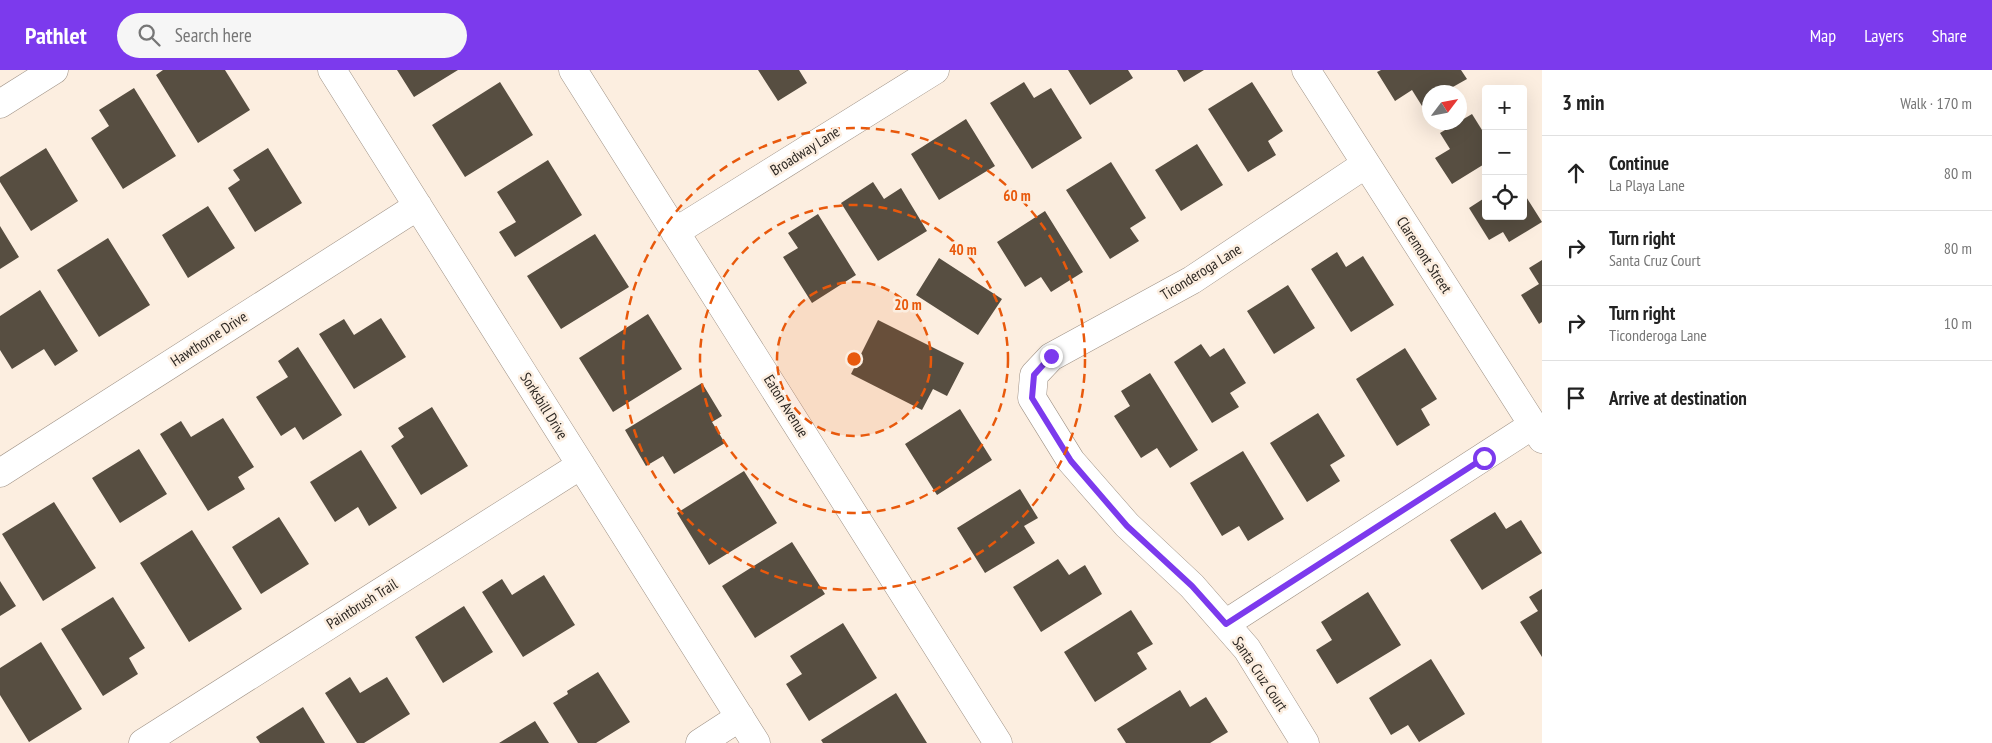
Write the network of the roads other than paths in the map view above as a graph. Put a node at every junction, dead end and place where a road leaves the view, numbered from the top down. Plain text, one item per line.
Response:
1 (54, 70) edge
2 (332, 70) edge
3 (573, 70) edge
4 (935, 70) edge
5 (1306, 70) edge
6 (0, 104) edge
7 (1366, 164) junction
8 (418, 206) junction
9 (675, 232) junction
10 (1034, 375) joint
11 (1538, 432) edge
12 (581, 465) junction
13 (0, 473) edge
14 (1226, 624) junction
15 (740, 718) junction
16 (143, 743) edge
17 (700, 743) edge
18 (756, 743) edge
19 (998, 743) edge
20 (1305, 743) edge

1 - 6 street
2 - 8 street, Sorksbill Drive
3 - 9 street, Eaton Avenue
4 - 9 street, Broadway Lane
5 - 7 street, Claremont Street
7 - 10 street, Ticonderoga Lane
7 - 11 street, Claremont Street
8 - 12 street, Sorksbill Drive
8 - 13 street, Hawthorne Drive
9 - 19 street, Eaton Avenue
10 - 14 street, Santa Cruz Court
11 - 14 street
12 - 15 street, Sorksbill Drive
12 - 16 street, Paintbrush Trail
14 - 20 street, Santa Cruz Court
15 - 17 street
15 - 18 street, Sorksbill Drive

